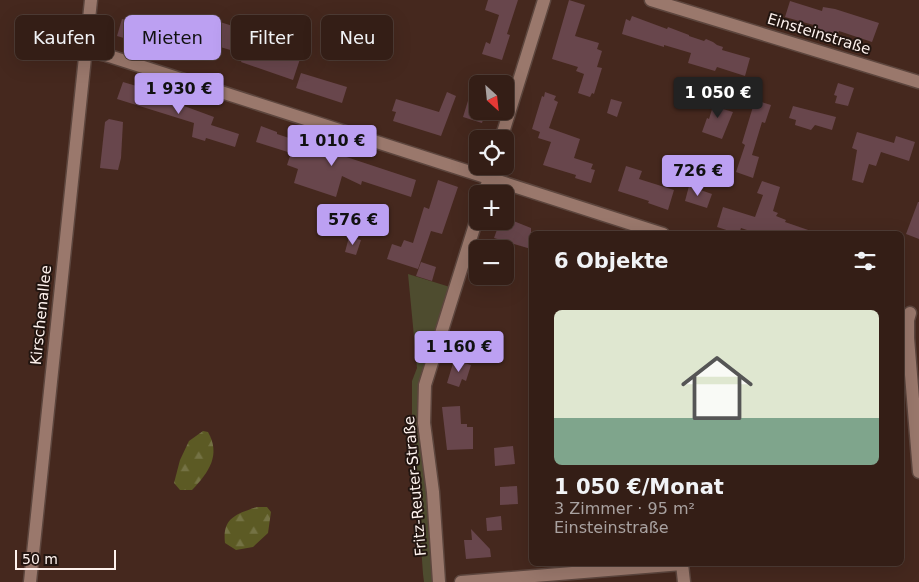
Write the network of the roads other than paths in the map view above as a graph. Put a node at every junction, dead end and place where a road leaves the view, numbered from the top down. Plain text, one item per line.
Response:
1 (91, 0) edge
2 (544, 0) edge
3 (651, 0) edge
4 (90, 15) edge
5 (114, 57) edge
6 (86, 60) edge
7 (919, 82) edge
8 (504, 130) edge
9 (469, 165) edge
10 (499, 175) edge
11 (473, 230) edge
12 (655, 231) edge
13 (910, 313) edge
14 (919, 472) edge
15 (657, 566) edge
16 (682, 566) edge
17 (30, 582) edge
18 (439, 582) edge
19 (461, 582) edge
20 (684, 582) edge

1 - 4 street, Kirschenallee
2 - 8 street
3 - 7 street, Einsteinstraße
5 - 9 street
6 - 17 street, Kirschenallee
10 - 12 street
11 - 18 street, Fritz-Reuter-Straße
13 - 14 street
15 - 19 street
16 - 20 street

